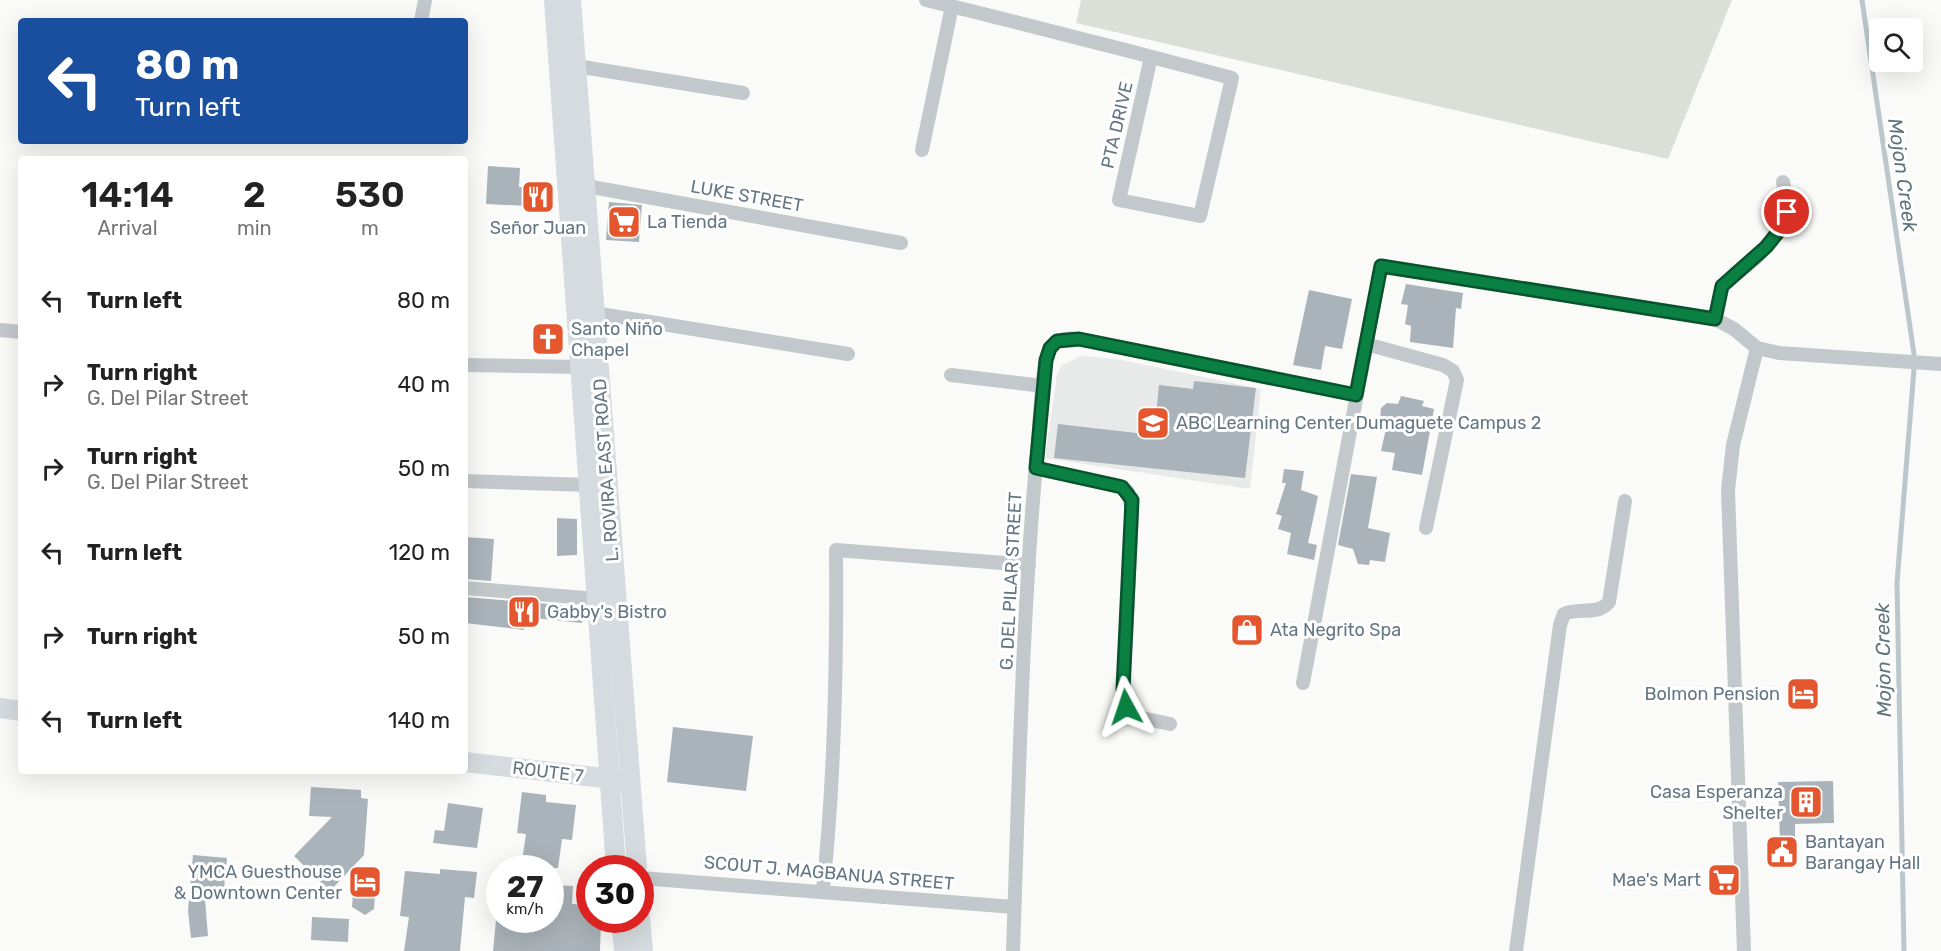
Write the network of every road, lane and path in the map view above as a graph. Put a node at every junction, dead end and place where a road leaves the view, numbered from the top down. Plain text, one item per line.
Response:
1 (425, 0) edge
2 (554, 0) edge
3 (571, 0) edge
4 (926, 0) edge
5 (952, 6) junction
6 (422, 18) edge
7 (1151, 57) junction
8 (576, 66) junction
9 (744, 93) dead end
10 (572, 134) junction
11 (922, 150) dead end
12 (1783, 182) dead end
13 (586, 186) junction
14 (901, 243) dead end
15 (594, 313) junction
16 (1715, 319) junction
17 (0, 330) edge
18 (18, 332) edge
19 (588, 341) junction
20 (1366, 344) junction
21 (1757, 348) junction
22 (848, 354) dead end
23 (1941, 364) edge
24 (468, 365) edge
25 (581, 367) junction
26 (951, 375) dead end
27 (1043, 386) junction
28 (1356, 395) junction
29 (1036, 468) junction
30 (468, 482) edge
31 (589, 485) junction
32 (1625, 501) dead end
33 (1426, 528) dead end
34 (602, 536) junction
35 (1029, 565) junction
36 (468, 588) edge
37 (597, 599) junction
38 (1303, 683) dead end
39 (0, 708) edge
40 (18, 711) edge
41 (1170, 724) dead end
42 (468, 762) edge
43 (610, 779) junction
44 (630, 781) junction
45 (615, 855) edge
46 (636, 855) edge
47 (654, 879) edge
48 (823, 890) junction
49 (1014, 907) junction
50 (622, 933) edge
51 (641, 933) edge
52 (624, 951) edge
53 (643, 951) edge
54 (1013, 951) edge
55 (1516, 951) edge
56 (1744, 951) edge

1 - 6 street
2 - 10 main road, L. ROVIRA EAST ROAD
3 - 8 main road, L. ROVIRA EAST ROAD
4 - 5 street
5 - 7 street
5 - 11 street
7 - 7 street, PTA DRIVE
8 - 9 street
8 - 10 main road, L. ROVIRA EAST ROAD
10 - 13 main road, L. ROVIRA EAST ROAD
10 - 19 main road, L. ROVIRA EAST ROAD
12 - 16 street
13 - 14 street, LUKE STREET
13 - 15 main road, L. ROVIRA EAST ROAD
15 - 19 main road, L. ROVIRA EAST ROAD
15 - 22 street
16 - 20 street
16 - 21 street
17 - 18 street
19 - 25 main road, L. ROVIRA EAST ROAD
19 - 34 main road, L. ROVIRA EAST ROAD
20 - 28 street
20 - 33 street
21 - 23 street
21 - 56 street
24 - 25 street
25 - 31 main road, L. ROVIRA EAST ROAD
26 - 27 street
27 - 28 street, G. DEL PILAR STREET
27 - 29 street, G. DEL PILAR STREET
28 - 38 street
29 - 35 street, G. DEL PILAR STREET
29 - 41 street
30 - 31 street
31 - 34 main road, L. ROVIRA EAST ROAD
32 - 55 street
34 - 37 main road, L. ROVIRA EAST ROAD
34 - 44 main road, L. ROVIRA EAST ROAD
35 - 48 street
35 - 49 street, G. DEL PILAR STREET
36 - 37 street
37 - 43 main road, L. ROVIRA EAST ROAD
39 - 40 main road
42 - 43 main road, ROUTE 7
43 - 44 main road, ROUTE 7
43 - 45 main road, L. ROVIRA EAST ROAD
44 - 46 main road, L. ROVIRA EAST ROAD
47 - 48 street, SCOUT J. MAGBANUA STREET
48 - 49 street, SCOUT J. MAGBANUA STREET
49 - 54 street, G. DEL PILAR STREET
50 - 52 main road
51 - 53 main road

